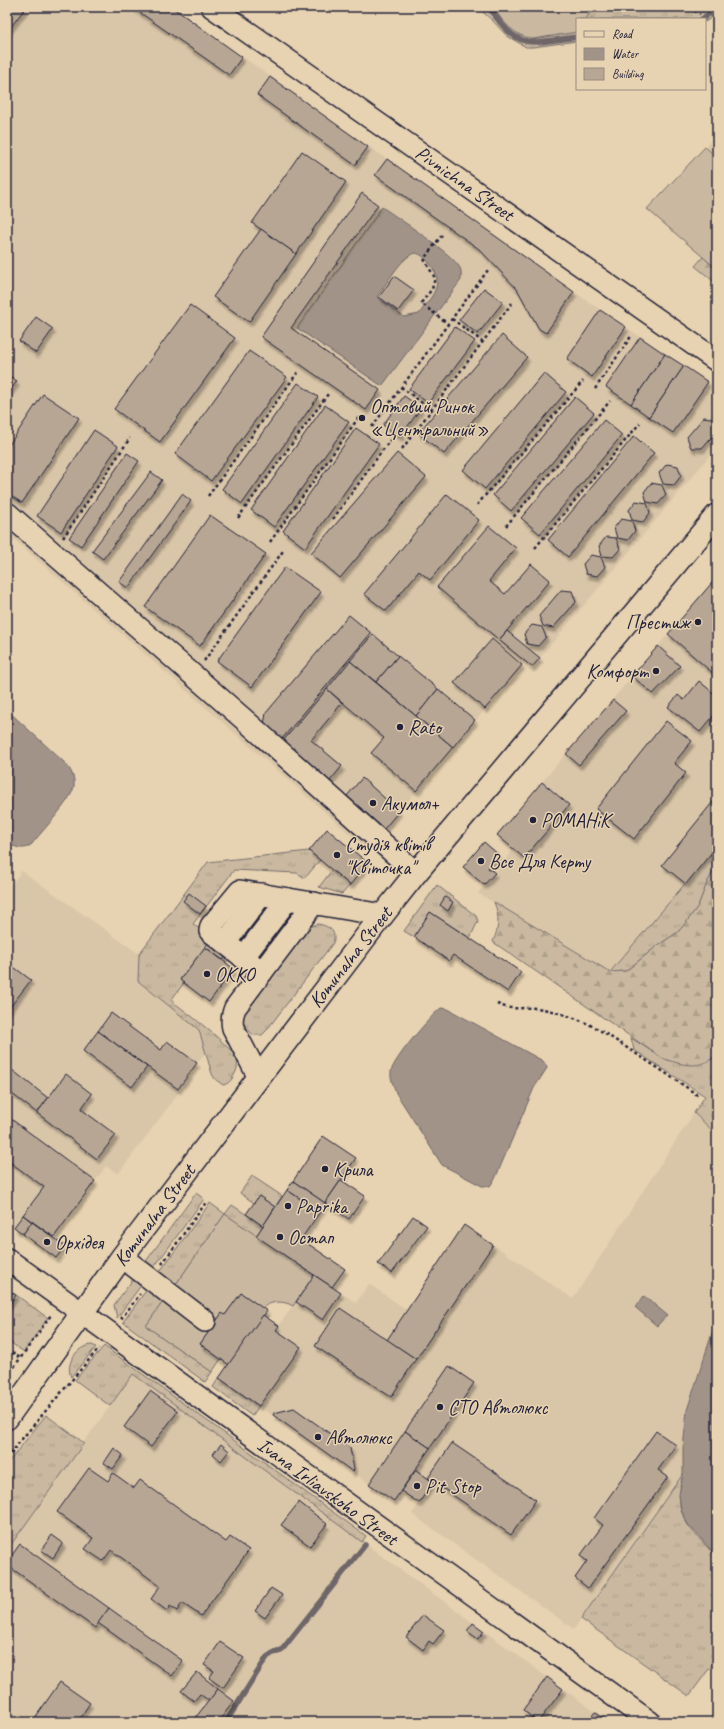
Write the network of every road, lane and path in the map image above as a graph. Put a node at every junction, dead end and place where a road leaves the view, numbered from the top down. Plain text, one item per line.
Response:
1 (212, 7) edge
2 (689, 7) edge
3 (700, 14) dead end
4 (442, 235) dead end
5 (488, 270) dead end
6 (512, 303) dead end
7 (452, 320) junction
8 (448, 324) junction
9 (632, 334) dead end
10 (483, 342) junction
11 (717, 361) edge
12 (298, 372) dead end
13 (583, 381) dead end
14 (402, 387) junction
15 (595, 390) dead end
16 (328, 394) dead end
17 (610, 401) dead end
18 (431, 410) junction
19 (359, 417) dead end
20 (640, 423) dead end
21 (372, 427) dead end
22 (130, 438) dead end
23 (390, 440) dead end
24 (402, 449) dead end
25 (208, 496) dead end
26 (478, 505) dead end
27 (7, 513) edge
28 (717, 515) edge
29 (238, 518) dead end
30 (333, 519) dead end
31 (506, 526) dead end
32 (270, 542) dead end
33 (535, 548) dead end
34 (283, 551) dead end
35 (53, 553) junction
36 (194, 676) junction
37 (416, 873) junction
38 (288, 899) junction
39 (314, 903) junction
40 (383, 915) junction
41 (243, 958) junction
42 (262, 972) junction
43 (497, 1004) dead end
44 (258, 1076) junction
45 (700, 1097) dead end
46 (122, 1257) junction
47 (7, 1259) edge
48 (63, 1299) junction
49 (82, 1313) junction
50 (205, 1321) dead end
51 (7, 1349) edge
52 (20, 1358) junction
53 (7, 1376) edge
54 (7, 1418) edge
55 (650, 1722) edge

1 - 11 street, Pivnichna Street
2 - 3 path
4 - 8 path
5 - 7 path
6 - 10 path
7 - 8 path
7 - 10 path
8 - 14 path
9 - 15 path
10 - 18 path
12 - 25 path
13 - 26 path
14 - 18 path
14 - 21 path
16 - 29 path
17 - 31 path
18 - 24 path
19 - 32 path
20 - 33 path
22 - 35 path
23 - 30 path
27 - 35 street
28 - 37 main road, Komunalna Street
34 - 36 path
35 - 36 street
36 - 37 street
37 - 40 main road, Komunalna Street
38 - 39 street
38 - 41 street
38 - 41 street
39 - 40 street
39 - 42 street
40 - 44 main road, Komunalna Street
41 - 42 street
42 - 44 street
43 - 45 path
44 - 46 main road, Komunalna Street
46 - 49 main road, Komunalna Street
46 - 50 street
47 - 48 street, Ivana Irliavskoho Street
48 - 49 street, Ivana Irliavskoho Street
48 - 52 path
49 - 54 main road, Komunalna Street
49 - 55 street, Ivana Irliavskoho Street
51 - 52 path
52 - 53 path

